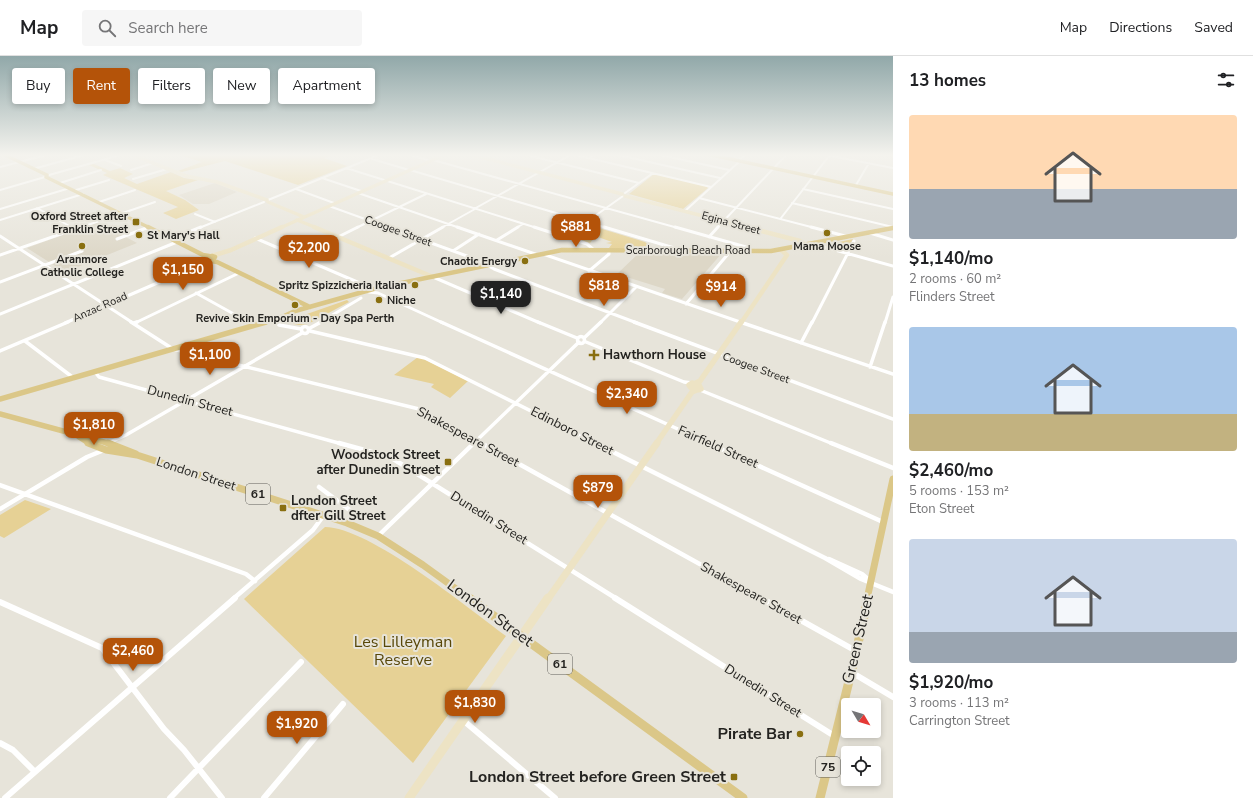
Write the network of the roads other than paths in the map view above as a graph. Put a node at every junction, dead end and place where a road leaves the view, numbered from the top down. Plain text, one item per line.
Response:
1 (68, 189) edge
2 (72, 189) edge
3 (81, 189) edge
4 (234, 189) edge
5 (296, 189) joint
6 (351, 189) edge
7 (368, 189) edge
8 (409, 189) edge
9 (473, 189) edge
10 (510, 189) edge
11 (535, 189) edge
12 (602, 189) edge
13 (631, 189) edge
14 (709, 189) edge
15 (755, 189) edge
16 (803, 189) joint
17 (871, 189) edge
18 (76, 190) junction
19 (134, 190) dead end
20 (360, 192) junction
21 (83, 194) junction
22 (426, 194) junction
23 (623, 194) junction
24 (893, 194) edge
25 (498, 196) junction
26 (699, 198) junction
27 (267, 201) junction
28 (98, 202) junction
29 (155, 202) dead end
30 (334, 203) junction
31 (792, 203) junction
32 (329, 206) junction
33 (399, 207) junction
34 (37, 208) junction
35 (605, 208) junction
36 (738, 208) junction
37 (0, 209) edge
38 (474, 209) junction
39 (893, 209) edge
40 (685, 211) junction
41 (121, 213) junction
42 (195, 214) dead end
43 (305, 216) junction
44 (781, 218) junction
45 (0, 220) edge
46 (296, 220) junction
47 (370, 221) junction
48 (215, 222) junction
49 (586, 222) junction
50 (725, 222) junction
51 (449, 224) junction
52 (523, 224) junction
53 (149, 227) junction
54 (893, 228) edge
55 (74, 229) junction
56 (870, 233) junction
57 (479, 234) junction
58 (0, 236) edge
59 (338, 237) junction
60 (566, 237) junction
61 (709, 237) junction
62 (849, 237) junction
63 (256, 238) junction
64 (117, 239) dead end
65 (172, 239) junction
66 (420, 240) junction
67 (497, 240) junction
68 (893, 240) edge
69 (854, 241) dead end
70 (177, 242) junction
71 (813, 244) junction
72 (806, 245) junction
73 (18, 248) junction
74 (594, 250) junction
75 (609, 250) junction
76 (684, 250) junction
77 (781, 250) junction
78 (453, 251) junction
79 (726, 251) junction
80 (751, 251) junction
81 (82, 252) dead end
82 (543, 254) junction
83 (848, 254) junction
84 (0, 255) edge
85 (538, 256) junction
86 (211, 258) junction
87 (389, 258) junction
88 (44, 266) junction
89 (489, 266) junction
90 (893, 266) edge
91 (589, 271) junction
92 (239, 272) junction
93 (433, 277) junction
94 (0, 282) edge
95 (73, 284) junction
96 (362, 284) junction
97 (636, 287) junction
98 (377, 290) junction
99 (369, 291) junction
100 (196, 293) junction
101 (893, 297) edge
102 (361, 298) dead end
103 (686, 304) junction
104 (105, 305) junction
105 (308, 308) junction
106 (610, 312) junction
107 (0, 314) edge
108 (274, 319) junction
109 (134, 323) junction
110 (741, 323) junction
111 (252, 325) junction
112 (310, 329) junction
113 (302, 331) junction
114 (25, 340) junction
115 (578, 340) junction
116 (585, 340) junction
117 (801, 343) junction
118 (174, 349) junction
119 (0, 351) edge
120 (719, 354) junction
121 (245, 365) junction
122 (870, 367) junction
123 (102, 370) junction
124 (550, 371) junction
125 (95, 372) junction
126 (893, 374) edge
127 (106, 378) junction
128 (72, 379) junction
129 (696, 387) junction
130 (25, 393) junction
131 (9, 397) junction
132 (0, 398) edge
133 (185, 399) junction
134 (0, 403) edge
135 (516, 403) junction
136 (0, 414) edge
137 (893, 419) edge
138 (669, 425) junction
139 (126, 435) junction
140 (79, 437) junction
141 (477, 440) junction
142 (115, 445) junction
143 (98, 446) junction
144 (107, 446) junction
145 (137, 455) junction
146 (87, 457) junction
147 (640, 466) junction
148 (893, 468) edge
149 (893, 479) edge
150 (432, 483) junction
151 (0, 485) edge
152 (319, 487) dead end
153 (25, 494) junction
154 (891, 503) edge
155 (0, 509) edge
156 (607, 513) junction
157 (324, 515) junction
158 (883, 522) junction
159 (347, 523) junction
160 (378, 536) junction
161 (569, 568) junction
162 (255, 581) junction
163 (871, 582) junction
164 (893, 592) edge
165 (0, 602) edge
166 (522, 636) junction
167 (856, 651) junction
168 (301, 662) dead end
169 (851, 672) junction
170 (133, 687) junction
171 (893, 696) edge
172 (343, 704) dead end
173 (464, 721) junction
174 (836, 737) junction
175 (0, 743) edge
176 (198, 768) junction
177 (35, 772) junction
178 (5, 798) edge
179 (170, 798) edge
180 (222, 798) edge
181 (264, 798) edge
182 (410, 798) edge
183 (555, 798) edge
184 (743, 798) edge
185 (820, 798) edge

1 - 37 street
2 - 18 main road
3 - 18 street
4 - 27 street
5 - 27 street
5 - 30 street
6 - 20 street
7 - 20 street, Anzac Road
8 - 22 street
9 - 25 street
10 - 25 street
11 - 35 street
12 - 23 street, Egina Street
13 - 23 street
14 - 26 street
15 - 36 street
16 - 31 street
16 - 39 street
17 - 24 main road
18 - 21 main road
19 - 28 street
20 - 30 street, Anzac Road
20 - 33 street
21 - 28 main road
21 - 34 street
22 - 33 street
22 - 38 street
23 - 35 street
23 - 40 street, Egina Street
25 - 38 street
25 - 49 street
26 - 36 street
26 - 40 street
27 - 43 street
27 - 48 street
28 - 41 main road
29 - 41 street
30 - 32 street, Anzac Road
31 - 44 street
31 - 54 street
32 - 43 street, Anzac Road
32 - 47 street, Coogee Street
33 - 47 street
33 - 51 street
34 - 45 street
34 - 55 street
35 - 49 street
35 - 61 street
36 - 44 street
36 - 50 street
38 - 51 street
38 - 52 street
40 - 50 street, Egina Street
41 - 53 main road
41 - 55 street
42 - 48 street
43 - 46 street, Anzac Road
44 - 62 street
46 - 59 street
46 - 63 street, Anzac Road
47 - 59 street
47 - 66 street, Coogee Street
48 - 65 street
49 - 60 street
49 - 76 street
50 - 61 street
50 - 72 street, Egina Street
51 - 57 street
51 - 66 street
52 - 60 street
52 - 67 street
53 - 64 street
53 - 65 main road
54 - 56 main road, Scarborough Beach Road
55 - 73 street
56 - 62 main road, Scarborough Beach Road
56 - 68 street
57 - 67 street
57 - 78 street
58 - 73 street, Shakespeare Street
59 - 87 street
60 - 74 street
61 - 80 street
62 - 71 main road, Scarborough Beach Road
63 - 86 street, Anzac Road
63 - 96 street, Fairfield Street
65 - 70 main road
66 - 78 street, Coogee Street
66 - 87 street
67 - 85 street
69 - 83 street
70 - 86 main road
70 - 95 street
71 - 72 main road, Scarborough Beach Road
71 - 83 street
72 - 77 main road, Scarborough Beach Road
73 - 84 street
73 - 88 street, Shakespeare Street
74 - 75 main road, Scarborough Beach Road
74 - 82 main road, Scarborough Beach Road
75 - 76 main road, Scarborough Beach Road
75 - 91 street
76 - 79 main road, Scarborough Beach Road
77 - 80 main road, Scarborough Beach Road
77 - 110 street
78 - 89 street, Coogee Street
79 - 80 main road, Scarborough Beach Road
79 - 103 street
81 - 88 street
82 - 85 main road, Scarborough Beach Road
82 - 91 street
83 - 90 street
83 - 117 street
85 - 89 main road, Scarborough Beach Road
86 - 92 main road
86 - 104 street, Anzac Road
87 - 93 street
88 - 94 street
88 - 95 street, Shakespeare Street
89 - 93 main road, Scarborough Beach Road
89 - 106 street, Coogee Street
91 - 97 street
92 - 100 street
92 - 105 main road
93 - 98 main road, Scarborough Beach Road
93 - 115 street
95 - 104 street, Shakespeare Street
95 - 107 street
96 - 98 street, Fairfield Street
96 - 99 street, Fairfield Street
97 - 103 street
97 - 106 street
98 - 99 main road, Scarborough Beach Road
98 - 124 street, Fairfield Street
99 - 105 main road, Scarborough Beach Road
100 - 109 street
100 - 111 street
101 - 122 street
102 - 112 street
103 - 110 street
104 - 109 street, Shakespeare Street
104 - 114 street, Anzac Road
105 - 108 main road, Scarborough Beach Road
106 - 116 street
106 - 120 street, Coogee Street
108 - 111 main road, Scarborough Beach Road
108 - 113 street
109 - 118 street, Shakespeare Street
110 - 117 street
110 - 120 street
111 - 118 main road, Scarborough Beach Road
112 - 113 street
112 - 135 street, Edinboro Street
113 - 121 street
114 - 119 street, Anzac Road
114 - 128 street
115 - 116 street
115 - 124 street
116 - 129 street
117 - 122 street
118 - 121 street, Shakespeare Street
118 - 123 main road, Scarborough Beach Road
120 - 129 street
120 - 137 street, Coogee Street
121 - 133 street
121 - 141 street, Shakespeare Street
122 - 126 street
123 - 125 main road, Scarborough Beach Road
123 - 127 street
124 - 135 street
124 - 138 street, Fairfield Street
125 - 127 street, Dunedin Street
125 - 128 main road, Scarborough Beach Road
127 - 133 street, Dunedin Street
128 - 130 main road, Scarborough Beach Road
129 - 138 street
129 - 148 street
130 - 131 main road, Scarborough Beach Road
130 - 132 main road, Scarborough Beach Road
131 - 132 main road, Scarborough Beach Road
131 - 134 main road
133 - 139 street
133 - 150 street, Dunedin Street
135 - 141 street
135 - 147 street, Edinboro Street
136 - 140 main road, London Street / 61
138 - 147 street
138 - 158 street, Fairfield Street
139 - 142 street
139 - 144 street
140 - 143 main road, London Street / 61
140 - 144 main road, London Street / 61
141 - 150 street
141 - 156 street, Shakespeare Street
142 - 144 main road, London Street / 61
142 - 145 main road, London Street / 61
143 - 144 main road, London Street / 61
143 - 146 street
144 - 145 main road, London Street / 61
144 - 146 street
145 - 157 main road, London Street / 61
146 - 153 street
147 - 156 street
147 - 163 street, Edinboro Street
149 - 154 main road, Green Street / 75
150 - 160 street
150 - 161 street, Dunedin Street
151 - 153 street
152 - 159 street
153 - 155 street
153 - 162 street
154 - 158 main road, Green Street / 75
156 - 161 street
156 - 167 street, Shakespeare Street
157 - 159 main road, London Street / 61
157 - 162 street
158 - 163 main road, Green Street / 75
159 - 160 main road, London Street / 61
160 - 166 main road, London Street / 61
161 - 166 street
161 - 174 street, Dunedin Street
162 - 170 street
163 - 164 street, Edinboro Street
163 - 167 main road, Green Street / 75
165 - 170 street
166 - 173 street
166 - 184 main road, London Street / 61
167 - 169 main road, Green Street / 75
168 - 176 street
169 - 171 street
169 - 174 main road, Green Street / 75
170 - 176 street
170 - 177 street
172 - 181 street
173 - 182 street
173 - 183 street
174 - 185 main road, Green Street / 75
175 - 177 street
176 - 179 street
176 - 180 street
177 - 178 street

